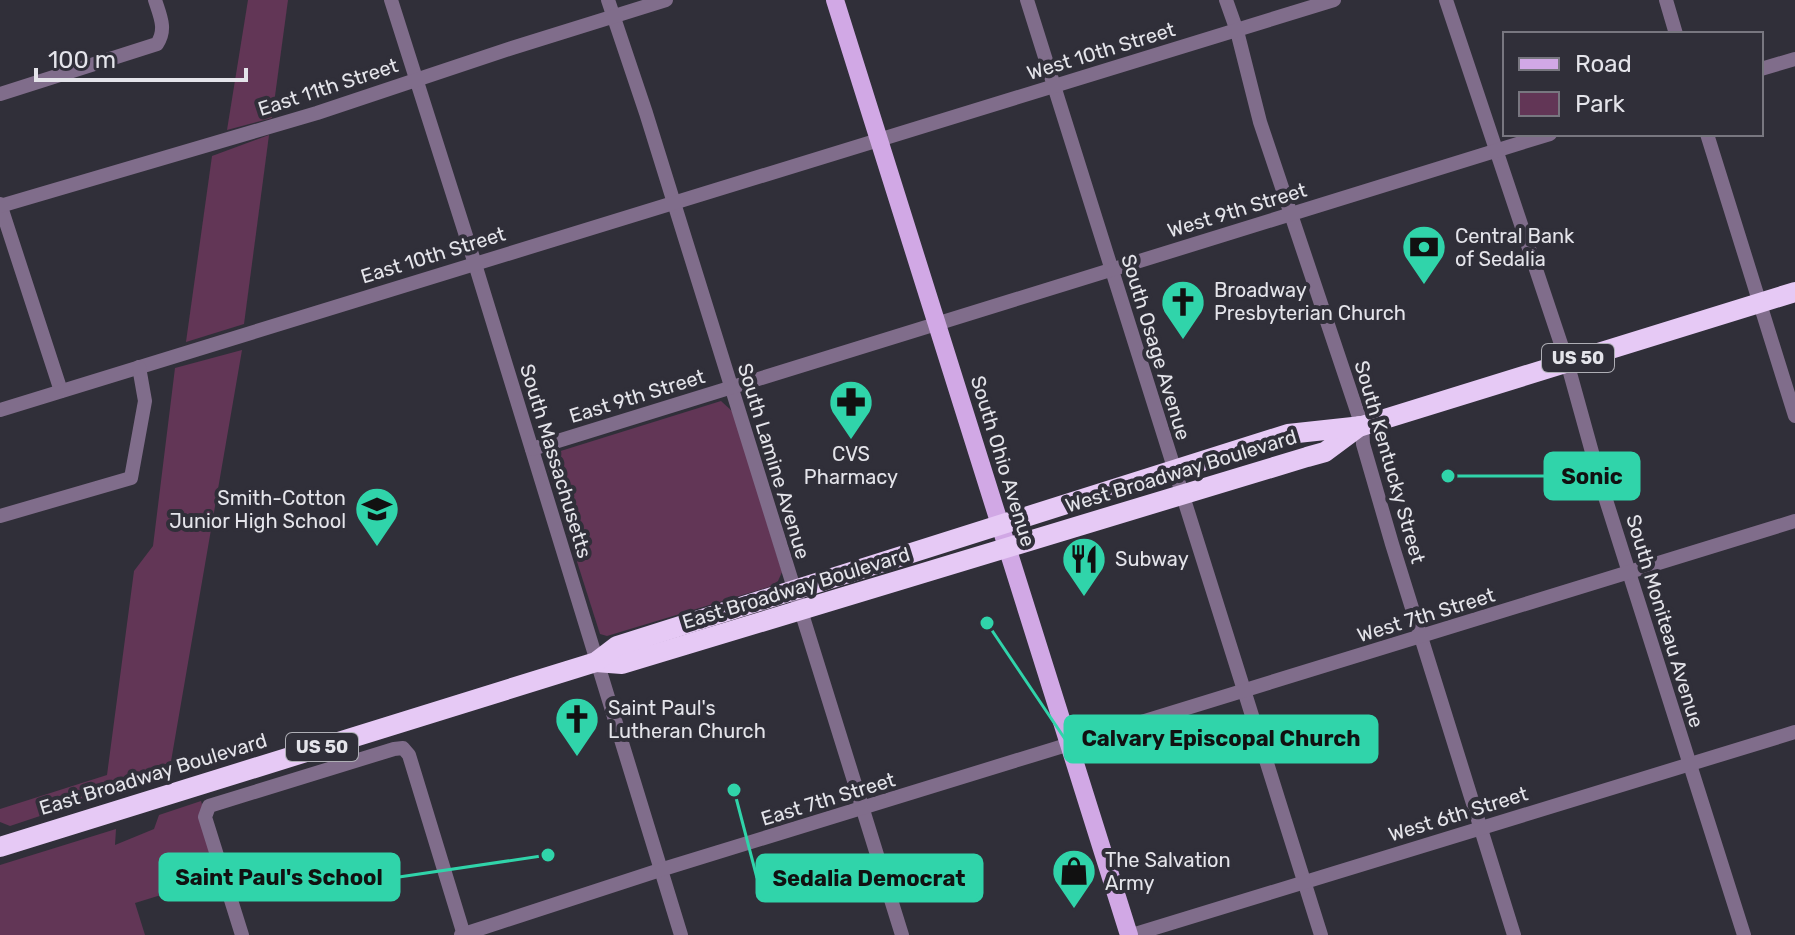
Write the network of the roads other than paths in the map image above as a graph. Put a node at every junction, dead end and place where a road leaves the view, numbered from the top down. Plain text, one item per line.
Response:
1 (155, 0) edge
2 (391, 0) edge
3 (608, 0) edge
4 (666, 0) edge
5 (835, 0) edge
6 (1027, 0) edge
7 (1226, 0) edge
8 (1334, 0) edge
9 (1446, 0) edge
10 (1666, 0) edge
11 (613, 16) junction
12 (1237, 31) junction
13 (1675, 32) edge
14 (1795, 59) edge
15 (1763, 68) edge
16 (416, 79) junction
17 (1054, 86) junction
18 (0, 94) edge
19 (1544, 136) edge
20 (1708, 136) edge
21 (879, 139) junction
22 (1498, 150) junction
23 (673, 202) junction
24 (0, 205) edge
25 (1291, 214) junction
26 (475, 264) junction
27 (1111, 270) junction
28 (1795, 292) edge
29 (1760, 302) junction
30 (937, 323) junction
31 (1567, 362) junction
32 (139, 367) junction
33 (731, 389) junction
34 (61, 391) junction
35 (0, 410) edge
36 (1795, 416) edge
37 (1362, 426) junction
38 (532, 449) junction
39 (1174, 470) junction
40 (1182, 496) junction
41 (0, 516) edge
42 (1795, 521) edge
43 (1000, 523) junction
44 (1008, 549) junction
45 (1629, 573) junction
46 (793, 589) junction
47 (802, 612) junction
48 (1421, 637) junction
49 (596, 662) junction
50 (1244, 692) junction
51 (1795, 732) edge
52 (1069, 746) junction
53 (1689, 764) junction
54 (863, 809) junction
55 (1481, 828) junction
56 (0, 847) edge
57 (660, 870) junction
58 (1304, 883) junction
59 (242, 935) edge
60 (463, 935) edge
61 (681, 935) edge
62 (902, 935) edge
63 (1131, 935) edge
64 (1321, 935) edge
65 (1514, 935) edge
66 (1744, 935) edge

1 - 18 street
2 - 16 street, South Massachusetts
3 - 11 street, South Lamine Avenue
4 - 11 street, East 11th Street
5 - 21 main road, South Ohio Avenue
6 - 17 street, South Osage Avenue
7 - 12 street, South Kentucky Street
8 - 12 street, West 10th Street
9 - 22 street, South Moniteau Avenue
10 - 13 street
11 - 16 street, East 11th Street
11 - 23 street, South Lamine Avenue
12 - 17 street, West 10th Street
12 - 25 street, South Kentucky Street
14 - 15 street
16 - 24 street, East 11th Street
16 - 26 street, South Massachusetts
17 - 21 street, West 10th Street
17 - 27 street, South Osage Avenue
19 - 22 street, West 9th Street
20 - 29 street
21 - 23 street, East 10th Street
21 - 30 main road, South Ohio Avenue
22 - 25 street, West 9th Street
22 - 31 street, South Moniteau Avenue
23 - 26 street, East 10th Street
23 - 33 street, South Lamine Avenue
24 - 34 street
25 - 27 street, West 9th Street
25 - 37 street, South Kentucky Street
26 - 32 street, East 10th Street
26 - 38 street, South Massachusetts
27 - 30 street, West 9th Street
27 - 39 street, South Osage Avenue
28 - 29 highway, West Broadway Boulevard / US 50
29 - 31 highway, West Broadway Boulevard / US 50
29 - 36 street
30 - 33 street, East 9th Street
30 - 43 main road, South Ohio Avenue
31 - 37 highway, West Broadway Boulevard / US 50
31 - 45 street, South Moniteau Avenue
32 - 34 street, East 10th Street
32 - 41 street
33 - 38 street, East 9th Street
33 - 46 street, South Lamine Avenue
34 - 35 street, East 10th Street
37 - 39 highway, West Broadway Boulevard / US 50
37 - 40 highway, West Broadway Boulevard / US 50
37 - 48 street, South Kentucky Street
38 - 49 street, South Massachusetts
39 - 40 street, South Osage Avenue
39 - 43 highway, West Broadway Boulevard / US 50
40 - 44 highway, West Broadway Boulevard / US 50
40 - 50 street, South Osage Avenue
42 - 45 street, West 7th Street
43 - 44 main road, South Ohio Avenue
43 - 46 highway, East Broadway Boulevard / US 50
44 - 47 highway, East Broadway Boulevard / US 50
44 - 52 main road, South Ohio Avenue
45 - 48 street, West 7th Street
45 - 53 street, South Moniteau Avenue
46 - 47 street, South Lamine Avenue
46 - 49 highway, East Broadway Boulevard / US 50
47 - 49 highway, East Broadway Boulevard / US 50
47 - 54 street, South Lamine Avenue
48 - 50 street, West 7th Street
48 - 55 street, South Kentucky Street
49 - 56 highway, East Broadway Boulevard / US 50
49 - 57 street, South Massachusetts
50 - 52 street, West 7th Street
50 - 58 street, South Osage Avenue
51 - 53 street, West 6th Street
52 - 54 street, East 7th Street
52 - 63 main road, South Ohio Avenue
53 - 55 street, West 6th Street
53 - 66 street, South Moniteau Avenue
54 - 57 street, East 7th Street
54 - 62 street, South Lamine Avenue
55 - 58 street, West 6th Street
55 - 65 street, South Kentucky Street
57 - 60 street, East 7th Street
57 - 61 street, South Massachusetts
58 - 63 street, West 6th Street
58 - 64 street, South Osage Avenue
59 - 60 street

